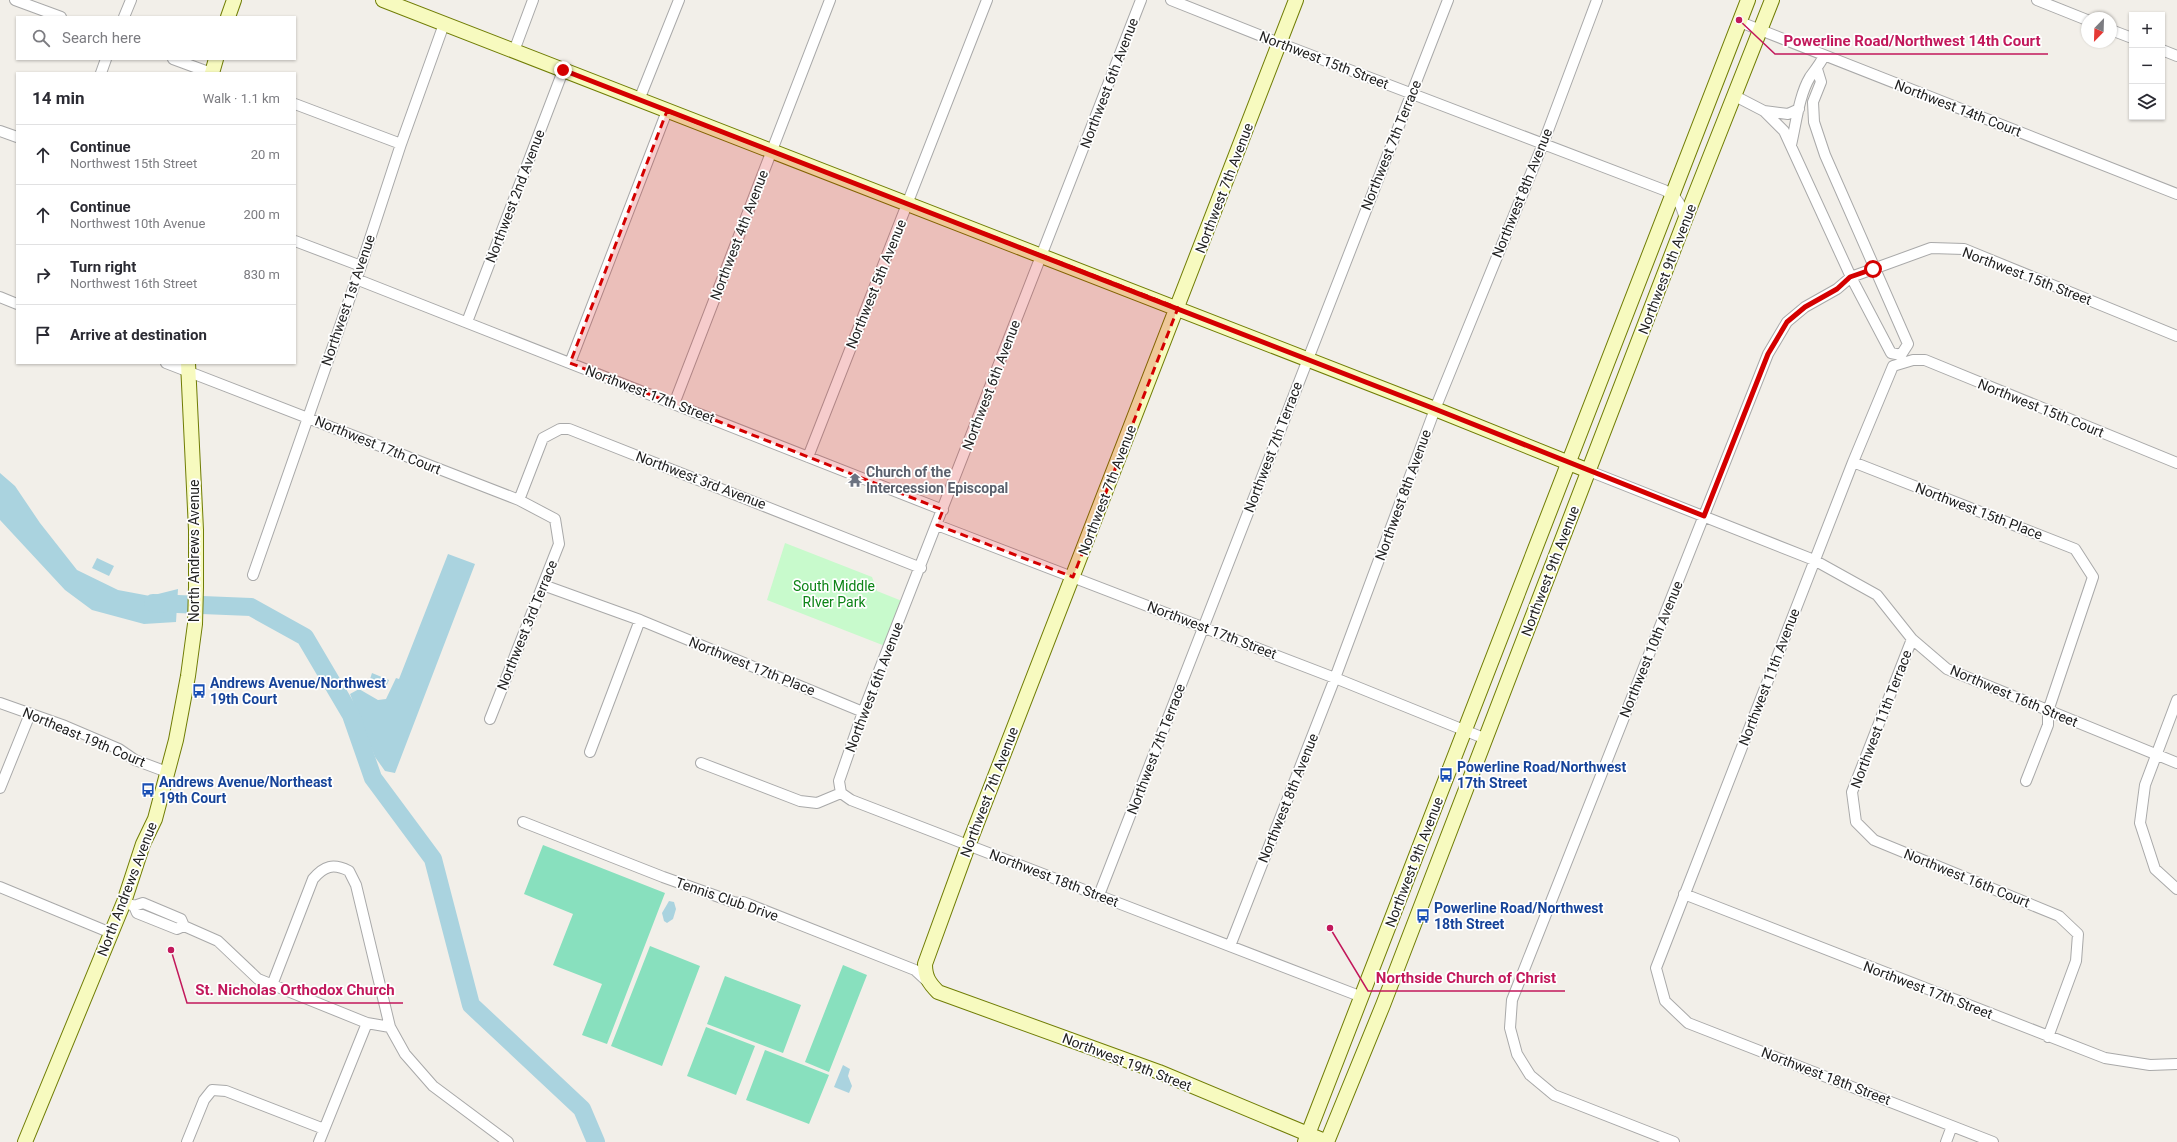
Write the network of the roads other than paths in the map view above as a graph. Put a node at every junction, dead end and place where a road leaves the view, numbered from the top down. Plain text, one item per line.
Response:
1 (15, 0) edge
2 (131, 0) edge
3 (234, 0) edge
4 (383, 0) edge
5 (533, 0) edge
6 (679, 0) edge
7 (830, 0) edge
8 (987, 0) edge
9 (1141, 0) edge
10 (1172, 0) edge
11 (1296, 0) edge
12 (1448, 0) edge
13 (1597, 0) edge
14 (1748, 0) edge
15 (1772, 0) edge
16 (2037, 0) edge
17 (58, 16) edge
18 (124, 16) edge
19 (228, 16) edge
20 (2081, 18) edge
21 (1740, 22) junction
22 (444, 24) junction
23 (1760, 30) junction
24 (2117, 32) edge
25 (2129, 37) edge
26 (1279, 43) junction
27 (514, 51) junction
28 (2165, 51) edge
29 (1824, 56) junction
30 (2177, 56) edge
31 (106, 60) edge
32 (176, 60) edge
33 (216, 60) edge
34 (1817, 69) junction
35 (563, 70) junction
36 (100, 72) edge
37 (208, 72) edge
38 (211, 72) edge
39 (1412, 93) junction
40 (1735, 96) junction
41 (639, 100) junction
42 (296, 104) edge
43 (1799, 109) junction
44 (667, 111) junction
45 (1764, 111) junction
46 (0, 131) edge
47 (16, 137) edge
48 (401, 144) junction
49 (1543, 144) junction
50 (1791, 145) junction
51 (772, 152) junction
52 (2177, 194) edge
53 (1674, 195) junction
54 (908, 204) junction
55 (1685, 220) junction
56 (296, 241) edge
57 (1041, 257) junction
58 (361, 266) junction
59 (1873, 269) junction
60 (1850, 277) junction
61 (356, 279) junction
62 (0, 297) edge
63 (16, 304) edge
64 (1178, 308) junction
65 (467, 322) junction
66 (2177, 336) edge
67 (1307, 359) junction
68 (1902, 359) junction
69 (570, 363) junction
70 (171, 364) edge
71 (187, 367) edge
72 (674, 404) junction
73 (1435, 409) junction
74 (307, 417) junction
75 (808, 457) junction
76 (1853, 462) junction
77 (1570, 463) junction
78 (2177, 463) edge
79 (1589, 471) junction
80 (519, 500) junction
81 (943, 510) junction
82 (1704, 516) junction
83 (937, 525) junction
84 (559, 531) joint
85 (1814, 560) junction
86 (920, 568) junction
87 (253, 575) dead end
88 (1073, 577) junction
89 (543, 585) junction
90 (640, 620) junction
91 (1204, 627) junction
92 (1912, 639) junction
93 (1336, 678) junction
94 (2177, 700) edge
95 (0, 703) edge
96 (2048, 711) junction
97 (864, 712) junction
98 (30, 714) junction
99 (490, 719) dead end
100 (1464, 730) junction
101 (1486, 738) junction
102 (590, 752) dead end
103 (2156, 755) junction
104 (702, 763) dead end
105 (2177, 763) edge
106 (167, 772) junction
107 (2026, 781) dead end
108 (0, 788) edge
109 (841, 794) junction
110 (523, 822) dead end
111 (1856, 822) joint
112 (968, 846) junction
113 (0, 887) edge
114 (2177, 889) edge
115 (1684, 894) junction
116 (1099, 895) junction
117 (129, 904) junction
118 (110, 933) junction
119 (1230, 946) junction
120 (928, 982) junction
121 (272, 985) junction
122 (1362, 997) junction
123 (1665, 1001) joint
124 (367, 1023) junction
125 (390, 1027) junction
126 (2048, 1037) junction
127 (2177, 1064) edge
128 (1952, 1126) junction
129 (324, 1129) junction
130 (1306, 1138) edge
131 (25, 1142) edge
132 (187, 1142) edge
133 (319, 1142) edge
134 (508, 1142) edge
135 (1327, 1142) edge
136 (1674, 1142) edge
137 (1946, 1142) edge
138 (1993, 1142) edge

1 - 17 street
2 - 18 street
3 - 19 main road
4 - 22 main road, Northwest 16th Street
5 - 27 street
6 - 41 street
7 - 51 street, Northwest 4th Avenue
8 - 54 street, Northwest 5th Avenue
9 - 57 street, Northwest 6th Avenue
10 - 26 street, Northwest 15th Street
11 - 26 main road, Northwest 7th Avenue
12 - 39 street, Northwest 7th Terrace
13 - 49 street, Northwest 8th Avenue
14 - 21 main road, Northwest 9th Avenue
15 - 23 main road, Northwest 9th Avenue
16 - 20 street
21 - 23 street, Northwest 14th Court
21 - 53 main road, Northwest 9th Avenue
22 - 27 main road, Northwest 16th Street
22 - 48 street, Northwest 1st Avenue
23 - 29 street, Northwest 14th Court
23 - 40 main road, Northwest 9th Avenue
24 - 25 street
26 - 39 street, Northwest 15th Street
26 - 64 main road, Northwest 7th Avenue
27 - 35 main road, Northwest 16th Street
28 - 30 street
29 - 34 street
29 - 52 street, Northwest 14th Court
31 - 36 street
32 - 37 street
33 - 38 main road
34 - 43 street
34 - 59 street
35 - 41 main road, Northwest 16th Street
35 - 65 street, Northwest 2nd Avenue
39 - 49 street, Northwest 15th Street
39 - 67 street, Northwest 7th Terrace
40 - 45 street
40 - 55 main road, Northwest 9th Avenue
41 - 44 main road, Northwest 16th Street
42 - 48 street
43 - 45 street
43 - 50 street
44 - 51 main road, Northwest 16th Street
44 - 69 street
45 - 50 street
46 - 47 street
48 - 58 street, Northwest 1st Avenue
49 - 53 street, Northwest 15th Street
49 - 73 street, Northwest 8th Avenue
50 - 60 street
51 - 54 main road, Northwest 16th Street
51 - 72 street, Northwest 4th Avenue
53 - 55 street
53 - 77 main road, Northwest 9th Avenue
54 - 57 main road, Northwest 16th Street
54 - 75 street, Northwest 5th Avenue
55 - 79 main road, Northwest 9th Avenue
56 - 58 street
57 - 64 main road, Northwest 16th Street
57 - 81 street, Northwest 6th Avenue
58 - 61 street, Northwest 1st Avenue
59 - 60 street, Northwest 15th Street
59 - 66 street, Northwest 15th Street
59 - 68 street
60 - 68 street
60 - 82 street, Northwest 10th Avenue
61 - 65 street, Northwest 17th Street
61 - 74 street, Northwest 1st Avenue
62 - 63 street
64 - 67 main road, Northwest 16th Street
64 - 88 main road, Northwest 7th Avenue
65 - 69 street, Northwest 17th Street
67 - 73 main road, Northwest 16th Street
67 - 91 street, Northwest 7th Terrace
68 - 76 street, Northwest 11th Avenue
68 - 78 street, Northwest 15th Court
69 - 72 street, Northwest 17th Street
70 - 71 street, Northwest 17th Court
71 - 74 street, Northwest 17th Court
71 - 106 main road, North Andrews Avenue
72 - 75 street, Northwest 17th Street
73 - 77 main road, Northwest 16th Street
73 - 93 street, Northwest 8th Avenue
74 - 80 street, Northwest 17th Court
74 - 87 street, Northwest 1st Avenue
75 - 81 street, Northwest 17th Street
76 - 85 street, Northwest 11th Avenue
76 - 96 street, Northwest 15th Place
77 - 79 main road, Northwest 16th Street
77 - 100 main road, Northwest 9th Avenue
79 - 82 street, Northwest 16th Street
79 - 101 main road, Northwest 9th Avenue
80 - 84 street, Northwest 17th Court
80 - 86 street, Northwest 3rd Avenue
81 - 83 street, Northwest 6th Avenue
82 - 85 street, Northwest 16th Street
82 - 136 street, Northwest 10th Avenue
83 - 86 street, Northwest 6th Avenue
83 - 88 street, Northwest 17th Street
84 - 89 street, Northwest 3rd Terrace
85 - 92 street, Northwest 16th Street
85 - 115 street, Northwest 11th Avenue
86 - 97 street, Northwest 6th Avenue
88 - 91 street, Northwest 17th Street
88 - 112 main road, Northwest 7th Avenue
89 - 90 street, Northwest 17th Place
89 - 99 street, Northwest 3rd Terrace
90 - 97 street, Northwest 17th Place
90 - 102 street
91 - 93 street, Northwest 17th Street
91 - 116 street, Northwest 7th Terrace
92 - 96 street, Northwest 16th Street
92 - 111 street, Northwest 11th Terrace
93 - 100 street, Northwest 17th Street
93 - 119 street, Northwest 8th Avenue
94 - 103 street
95 - 98 street, Northeast 19th Court
96 - 103 street, Northwest 16th Street
96 - 107 street
97 - 109 street, Northwest 6th Avenue
98 - 106 street, Northeast 19th Court
98 - 108 street
100 - 101 street, Northwest 17th Street
100 - 122 main road, Northwest 9th Avenue
101 - 135 main road, Northwest 9th Avenue
103 - 105 street, Northwest 16th Street
103 - 114 street
104 - 109 street
106 - 117 main road, North Andrews Avenue
109 - 112 street, Northwest 18th Street
110 - 120 street, Tennis Club Drive
111 - 126 street, Northwest 16th Court
112 - 116 street, Northwest 18th Street
112 - 120 main road, Northwest 7th Avenue
113 - 118 street
115 - 123 street, Northwest 11th Avenue
115 - 126 street, Northwest 17th Street
116 - 119 street, Northwest 18th Street
117 - 118 main road, North Andrews Avenue
117 - 121 street
118 - 131 main road, North Andrews Avenue
119 - 122 street, Northwest 18th Street
120 - 130 main road, Northwest 19th Street
121 - 124 street
121 - 125 street
122 - 130 main road, Northwest 9th Avenue
123 - 128 street, Northwest 18th Street
124 - 125 street
124 - 129 street
125 - 134 street
126 - 127 street, Northwest 17th Street
128 - 137 street
128 - 138 street, Northwest 18th Street
129 - 132 street
129 - 133 street
130 - 135 main road, Northwest 19th Street

